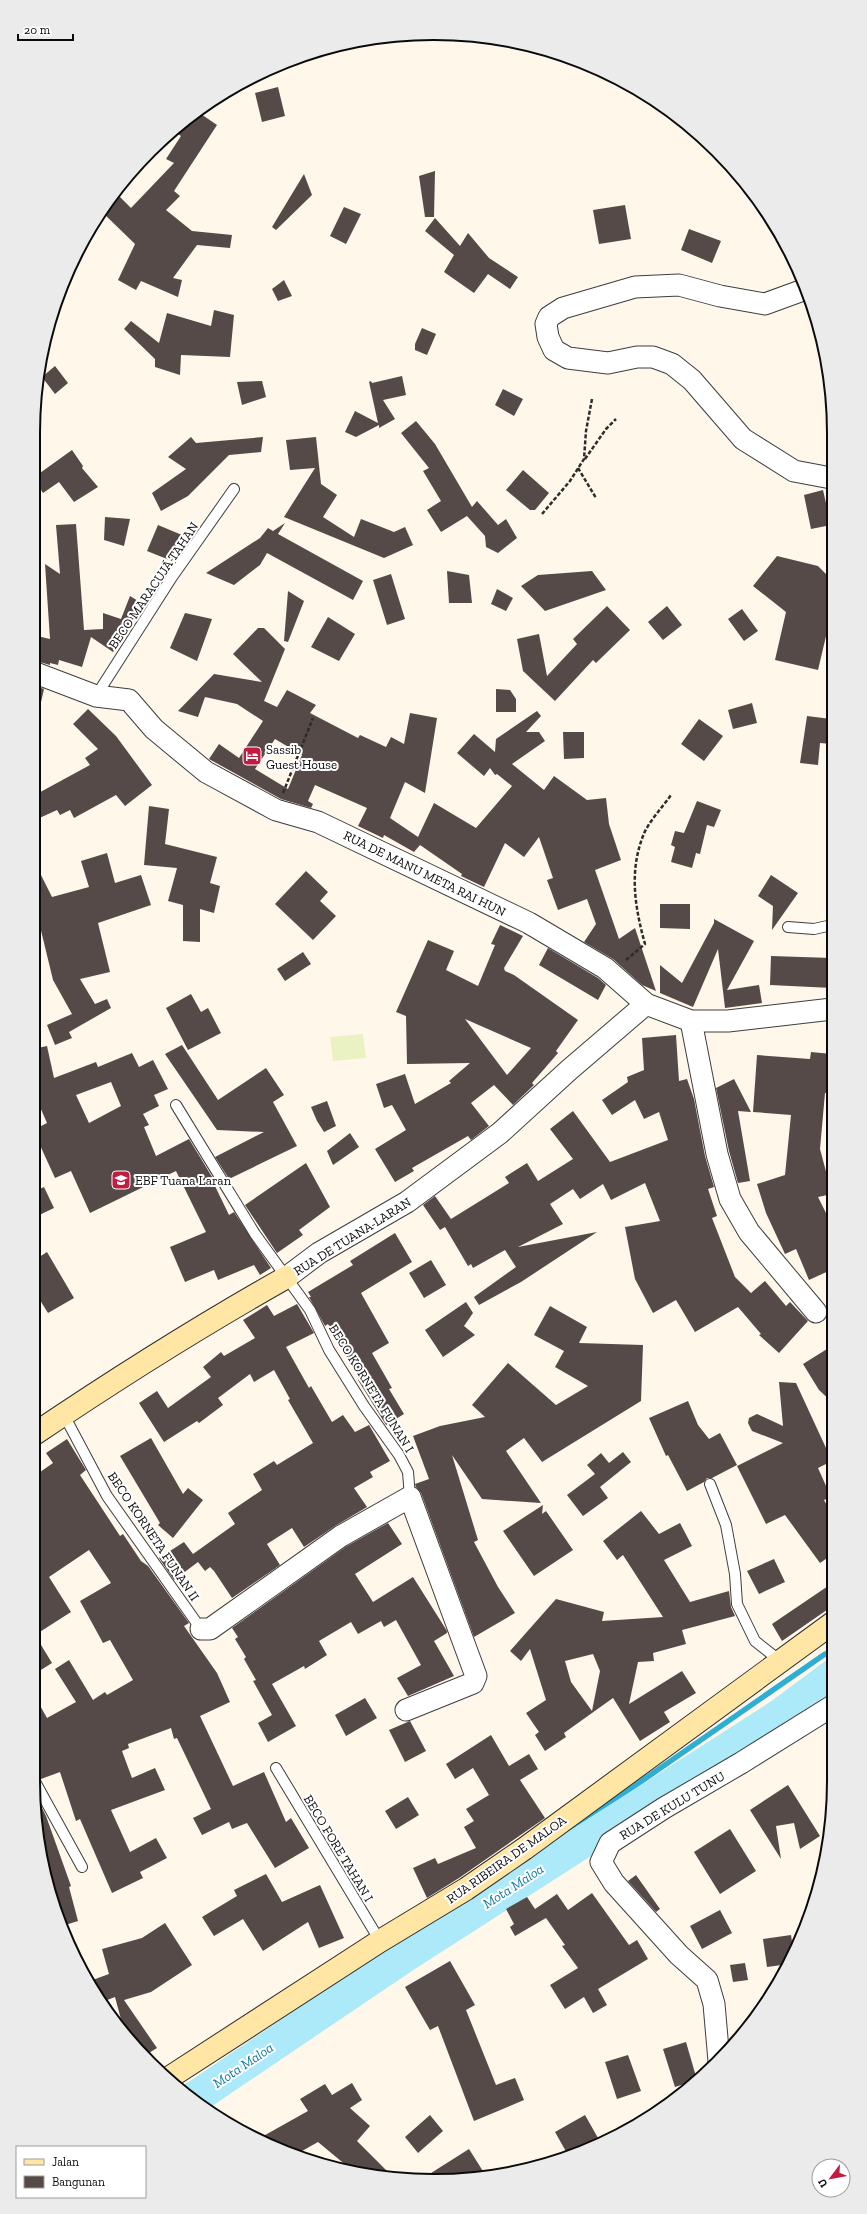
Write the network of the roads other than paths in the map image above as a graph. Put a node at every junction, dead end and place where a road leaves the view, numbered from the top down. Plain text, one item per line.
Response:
1 (800, 291) edge
2 (827, 477) edge
3 (234, 489) dead end
4 (40, 675) edge
5 (96, 696) junction
6 (827, 926) edge
7 (788, 927) dead end
8 (646, 1004) junction
9 (827, 1010) edge
10 (691, 1021) junction
11 (176, 1105) dead end
12 (287, 1277) junction
13 (816, 1312) dead end
14 (64, 1414) junction
15 (40, 1430) edge
16 (710, 1484) dead end
17 (410, 1497) junction
18 (827, 1627) edge
19 (201, 1629) joint
20 (779, 1660) junction
21 (827, 1709) edge
22 (406, 1710) dead end
23 (276, 1768) dead end
24 (40, 1791) edge
25 (82, 1866) dead end
26 (380, 1941) junction
27 (718, 2052) edge
28 (173, 2075) edge

1 - 2 street
3 - 5 lane, BECO MARACUJÁ TAHAN
4 - 5 street, RUA DE MANU META RAI HUN
5 - 8 street, RUA DE MANU META RAI HUN
6 - 7 lane
8 - 10 street, RUA DE MANU META RAI HUN
8 - 12 street, RUA DE TUANA-LARAN
9 - 10 street, RUA DE MANU META RAI HUN
10 - 13 street
11 - 12 lane, BECO KORNETA FUNAN I
12 - 14 street, RUA DE TUANA-LARAN
12 - 17 lane, BECO KORNETA FUNAN I
14 - 15 street, RUA DE TUANA-LARAN
14 - 19 lane, BECO KORNETA FUNAN II
16 - 20 lane
17 - 19 street
17 - 22 street
18 - 20 street, RUA RIBEIRA DE MALOA
20 - 26 street, RUA RIBEIRA DE MALOA
21 - 27 street, RUA DE KULU TUNU
23 - 26 lane, BECO FORE TAHAN I
24 - 25 lane
26 - 28 street, RUA RIBEIRA DE MALOA

